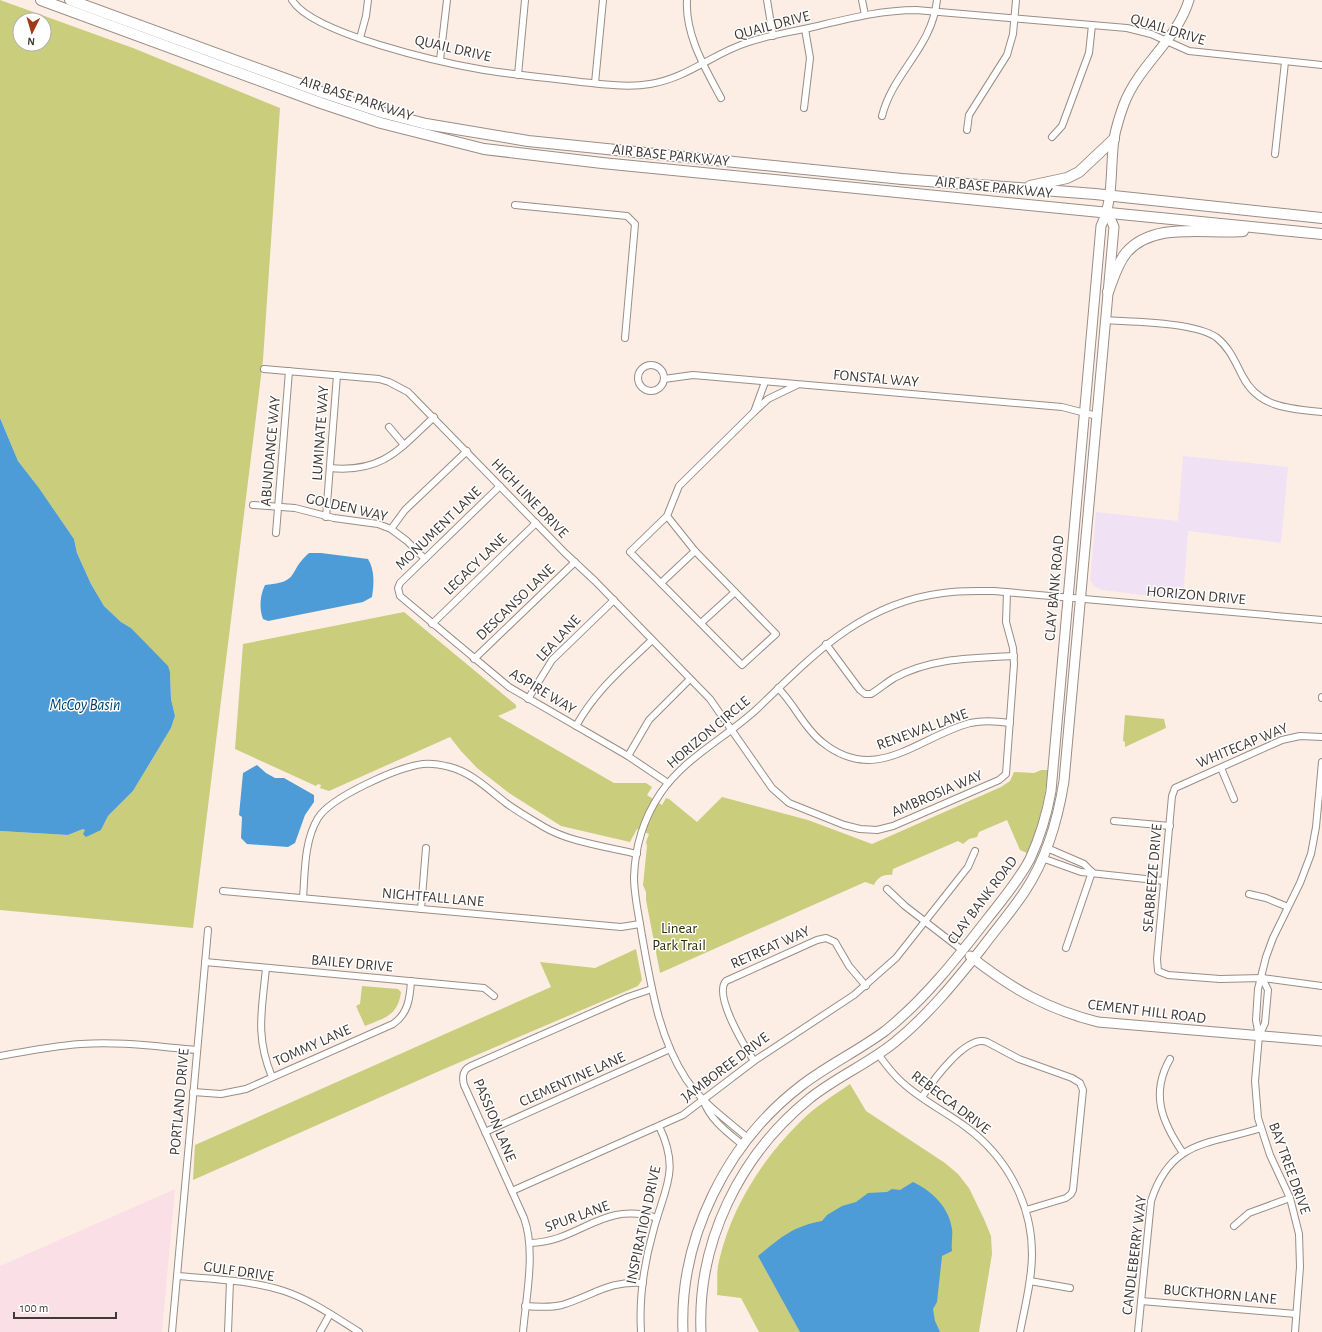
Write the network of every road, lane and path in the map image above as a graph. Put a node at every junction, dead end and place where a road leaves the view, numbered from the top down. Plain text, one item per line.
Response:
1 (41, 0) edge
2 (70, 0) edge
3 (292, 0) edge
4 (368, 0) edge
5 (446, 0) edge
6 (525, 0) edge
7 (603, 0) edge
8 (687, 0) edge
9 (767, 0) edge
10 (862, 0) edge
11 (937, 0) edge
12 (1016, 0) edge
13 (1189, 0) edge
14 (936, 12) junction
15 (865, 15) junction
16 (1014, 18) junction
17 (1092, 25) junction
18 (805, 29) junction
19 (773, 36) junction
20 (360, 38) junction
21 (1166, 42) junction
22 (440, 60) junction
23 (1285, 62) junction
24 (703, 65) junction
25 (1322, 65) edge
26 (518, 74) junction
27 (595, 83) junction
28 (722, 98) dead end
29 (804, 108) dead end
30 (882, 116) dead end
31 (967, 130) dead end
32 (1052, 137) dead end
33 (1114, 139) junction
34 (1275, 154) dead end
35 (1019, 188) junction
36 (1110, 196) junction
37 (516, 206) dead end
38 (1108, 213) junction
39 (1322, 218) edge
40 (1271, 229) junction
41 (1322, 234) edge
42 (1108, 292) junction
43 (1105, 320) junction
44 (625, 338) dead end
45 (264, 370) dead end
46 (289, 372) junction
47 (337, 375) junction
48 (664, 379) junction
49 (765, 382) junction
50 (797, 384) junction
51 (754, 412) junction
52 (1084, 412) junction
53 (1322, 412) edge
54 (1097, 416) junction
55 (434, 417) junction
56 (389, 427) dead end
57 (404, 445) junction
58 (466, 451) junction
59 (330, 468) junction
60 (500, 486) junction
61 (253, 505) dead end
62 (278, 507) junction
63 (667, 516) junction
64 (326, 517) junction
65 (536, 523) junction
66 (391, 529) junction
67 (276, 533) dead end
68 (695, 551) junction
69 (425, 559) junction
70 (575, 562) junction
71 (661, 583) junction
72 (398, 592) joint
73 (735, 592) junction
74 (1007, 592) junction
75 (1068, 597) junction
76 (1080, 598) junction
77 (614, 600) junction
78 (1322, 620) edge
79 (701, 623) junction
80 (432, 624) junction
81 (652, 640) junction
82 (826, 644) junction
83 (1014, 656) junction
84 (474, 660) junction
85 (690, 679) junction
86 (778, 688) junction
87 (528, 699) junction
88 (1010, 723) junction
89 (576, 726) junction
90 (733, 730) junction
91 (1322, 737) edge
92 (628, 756) junction
93 (1322, 762) edge
94 (1222, 768) junction
95 (668, 783) junction
96 (1175, 788) joint
97 (1234, 799) dead end
98 (1114, 821) dead end
99 (1170, 826) junction
100 (426, 848) dead end
101 (1047, 848) junction
102 (975, 851) dead end
103 (637, 854) junction
104 (1042, 858) junction
105 (1092, 872) junction
106 (1164, 881) junction
107 (887, 889) dead end
108 (222, 891) dead end
109 (1249, 894) dead end
110 (303, 898) junction
111 (1288, 907) junction
112 (421, 909) junction
113 (926, 922) junction
114 (640, 924) junction
115 (208, 930) dead end
116 (1066, 948) dead end
117 (962, 950) junction
118 (974, 959) junction
119 (205, 962) junction
120 (266, 968) junction
121 (1262, 978) junction
122 (411, 981) junction
123 (866, 986) junction
124 (1322, 986) edge
125 (652, 989) junction
126 (494, 996) dead end
127 (1258, 1036) junction
128 (1322, 1042) edge
129 (670, 1049) junction
130 (197, 1050) junction
131 (878, 1054) junction
132 (0, 1056) edge
133 (1170, 1059) dead end
134 (754, 1061) junction
135 (272, 1077) junction
136 (193, 1092) junction
137 (922, 1097) junction
138 (703, 1100) junction
139 (659, 1126) junction
140 (1261, 1128) junction
141 (485, 1132) junction
142 (746, 1142) junction
143 (1183, 1153) junction
144 (512, 1191) junction
145 (1290, 1198) junction
146 (1026, 1210) junction
147 (656, 1218) junction
148 (1234, 1226) dead end
149 (530, 1243) junction
150 (177, 1276) junction
151 (230, 1281) junction
152 (1030, 1281) junction
153 (643, 1283) junction
154 (1070, 1288) dead end
155 (1141, 1301) junction
156 (525, 1306) junction
157 (330, 1314) junction
158 (1296, 1314) junction
159 (172, 1332) edge
160 (228, 1332) edge
161 (320, 1332) edge
162 (359, 1332) edge
163 (523, 1332) edge
164 (641, 1332) edge
165 (683, 1332) edge
166 (701, 1332) edge
167 (1020, 1332) edge
168 (1138, 1332) edge
169 (1295, 1332) edge

1 - 38 main road, AIR BASE PARKWAY
2 - 35 main road, AIR BASE PARKWAY
3 - 20 street, QUAIL DRIVE
4 - 20 street
5 - 22 street
6 - 26 street
7 - 27 street
8 - 24 street
9 - 19 street
10 - 15 street
11 - 14 street
12 - 16 street
13 - 21 street, CLAY BANK ROAD
14 - 15 street, QUAIL DRIVE
14 - 16 street, QUAIL DRIVE
14 - 30 street
15 - 18 street, QUAIL DRIVE
16 - 17 street, QUAIL DRIVE
16 - 31 street
17 - 21 street, QUAIL DRIVE
17 - 32 street
18 - 19 street, QUAIL DRIVE
18 - 29 street
19 - 24 street, QUAIL DRIVE
20 - 22 street, QUAIL DRIVE
21 - 23 street, QUAIL DRIVE
21 - 33 street, CLAY BANK ROAD
22 - 26 street, QUAIL DRIVE
23 - 25 street, QUAIL DRIVE
23 - 34 street
24 - 27 street, QUAIL DRIVE
24 - 28 street
26 - 27 street, QUAIL DRIVE
33 - 35 main road
33 - 36 street, CLAY BANK ROAD
35 - 36 main road, AIR BASE PARKWAY
36 - 38 street, CLAY BANK ROAD
36 - 39 main road, AIR BASE PARKWAY
37 - 44 street
38 - 40 main road, AIR BASE PARKWAY
38 - 42 street, CLAY BANK ROAD
38 - 52 street, CLAY BANK ROAD
40 - 41 main road, AIR BASE PARKWAY
40 - 42 main road
42 - 43 street, CLAY BANK ROAD
43 - 53 street
43 - 54 street, CLAY BANK ROAD
45 - 46 street, HIGH LINE DRIVE
46 - 47 street, HIGH LINE DRIVE
46 - 62 street, ABUNDANCE WAY
47 - 55 street, HIGH LINE DRIVE
47 - 59 street, LUMINATE WAY
48 - 48 street
48 - 49 street, FONSTAL WAY
49 - 50 street, FONSTAL WAY
49 - 51 street
50 - 51 street
50 - 52 street, FONSTAL WAY
51 - 63 street
52 - 54 street, FONSTAL WAY
52 - 75 street, CLAY BANK ROAD
54 - 76 street, CLAY BANK ROAD
55 - 57 street
55 - 58 street, HIGH LINE DRIVE
56 - 57 street
57 - 59 street
58 - 60 street, HIGH LINE DRIVE
58 - 66 street
59 - 64 street, LUMINATE WAY
60 - 65 street, HIGH LINE DRIVE
60 - 69 street, MONUMENT LANE
61 - 62 street, GOLDEN WAY
62 - 64 street, GOLDEN WAY
62 - 67 street, ABUNDANCE WAY
63 - 68 street
63 - 71 street
64 - 66 street, GOLDEN WAY
65 - 70 street, HIGH LINE DRIVE
65 - 80 street, LEGACY LANE
66 - 69 street, GOLDEN WAY
68 - 71 street
68 - 73 street
69 - 72 street, MONUMENT LANE
70 - 77 street, HIGH LINE DRIVE
70 - 84 street, DESCANSO LANE
71 - 79 street
72 - 80 street, ASPIRE WAY
73 - 79 street
73 - 79 street
74 - 75 street, HORIZON CIRCLE
74 - 82 street, HORIZON CIRCLE
74 - 83 street, AMBROSIA WAY
75 - 76 street, HORIZON DRIVE
75 - 117 street, CLAY BANK ROAD
76 - 78 street, HORIZON DRIVE
76 - 101 street, CLAY BANK ROAD
77 - 81 street, HIGH LINE DRIVE
77 - 87 street, LEA LANE
80 - 84 street, ASPIRE WAY
81 - 85 street, HIGH LINE DRIVE
81 - 89 street
82 - 83 street
82 - 86 street, HORIZON CIRCLE
83 - 88 street, AMBROSIA WAY
84 - 87 street, ASPIRE WAY
85 - 90 street, HIGH LINE DRIVE
85 - 92 street
86 - 88 street, RENEWAL LANE
86 - 90 street, HORIZON CIRCLE
87 - 89 street, ASPIRE WAY
88 - 90 street, AMBROSIA WAY
89 - 92 street, ASPIRE WAY
90 - 95 street, HORIZON CIRCLE
91 - 94 street, WHITECAP WAY
92 - 95 street, ASPIRE WAY
93 - 111 street, BAY TREE DRIVE
94 - 96 street, WHITECAP WAY
94 - 97 street
95 - 103 street, HORIZON CIRCLE
96 - 99 street, SEABREEZE DRIVE
98 - 99 street
99 - 106 street, SEABREEZE DRIVE
100 - 112 street
101 - 104 street, CLAY BANK ROAD
101 - 105 street
102 - 113 street, JAMBOREE DRIVE
103 - 110 street
103 - 114 street, HORIZON CIRCLE
104 - 105 street
104 - 118 street, CLAY BANK ROAD
105 - 106 street
105 - 116 street
106 - 121 street, SEABREEZE DRIVE
107 - 113 street
108 - 110 street, NIGHTFALL LANE
109 - 111 street
110 - 112 street, NIGHTFALL LANE
111 - 121 street, BAY TREE DRIVE
112 - 114 street, NIGHTFALL LANE
113 - 117 street
113 - 123 street, JAMBOREE DRIVE
114 - 125 street, HORIZON CIRCLE
115 - 119 street, PORTLAND DRIVE
117 - 118 street, CEMENT HILL ROAD
117 - 142 street, CLAY BANK ROAD
118 - 127 street, CEMENT HILL ROAD
118 - 131 street, CLAY BANK ROAD
119 - 120 street, BAILEY DRIVE
119 - 130 street, PORTLAND DRIVE
120 - 122 street, BAILEY DRIVE
120 - 135 street
121 - 124 street
121 - 127 street, BAY TREE DRIVE
121 - 127 street, BAY TREE DRIVE
122 - 126 street, BAILEY DRIVE
122 - 135 street, TOMMY LANE
123 - 134 street, JAMBOREE DRIVE
123 - 134 street, RETREAT WAY
125 - 129 street, HORIZON CIRCLE
125 - 141 street, PASSION LANE
127 - 128 street, CEMENT HILL ROAD
127 - 140 street, BAY TREE DRIVE
129 - 138 street, HORIZON CIRCLE
129 - 141 street, CLEMENTINE LANE
130 - 132 street
130 - 136 street, PORTLAND DRIVE
131 - 137 street, REBECCA DRIVE
131 - 166 street, CLAY BANK ROAD
133 - 143 street
134 - 138 street, JAMBOREE DRIVE
135 - 136 street, TOMMY LANE
136 - 150 street, PORTLAND DRIVE
137 - 146 street, REBECCA DRIVE
137 - 146 street
138 - 139 street, JAMBOREE DRIVE
138 - 142 street, HORIZON CIRCLE
138 - 142 street, HORIZON CIRCLE
139 - 144 street, JAMBOREE DRIVE
139 - 147 street, INSPIRATION DRIVE
140 - 143 street, CANDLEBERRY WAY
140 - 145 street, BAY TREE DRIVE
141 - 144 street, PASSION LANE
142 - 165 street, CLAY BANK ROAD
143 - 155 street, CANDLEBERRY WAY
144 - 149 street, PASSION LANE
145 - 148 street
145 - 158 street, BAY TREE DRIVE
146 - 152 street, REBECCA DRIVE
147 - 149 street, SPUR LANE
147 - 153 street, INSPIRATION DRIVE
149 - 156 street, PASSION LANE
150 - 151 street, GULF DRIVE
150 - 159 street
151 - 157 street, GULF DRIVE
151 - 160 street
152 - 154 street
152 - 167 street, REBECCA DRIVE
153 - 156 street
153 - 164 street, INSPIRATION DRIVE
155 - 158 street, BUCKTHORN LANE
155 - 168 street, CANDLEBERRY WAY
156 - 163 street, PASSION LANE
157 - 161 street
157 - 162 street, GULF DRIVE
158 - 169 street, BAY TREE DRIVE

